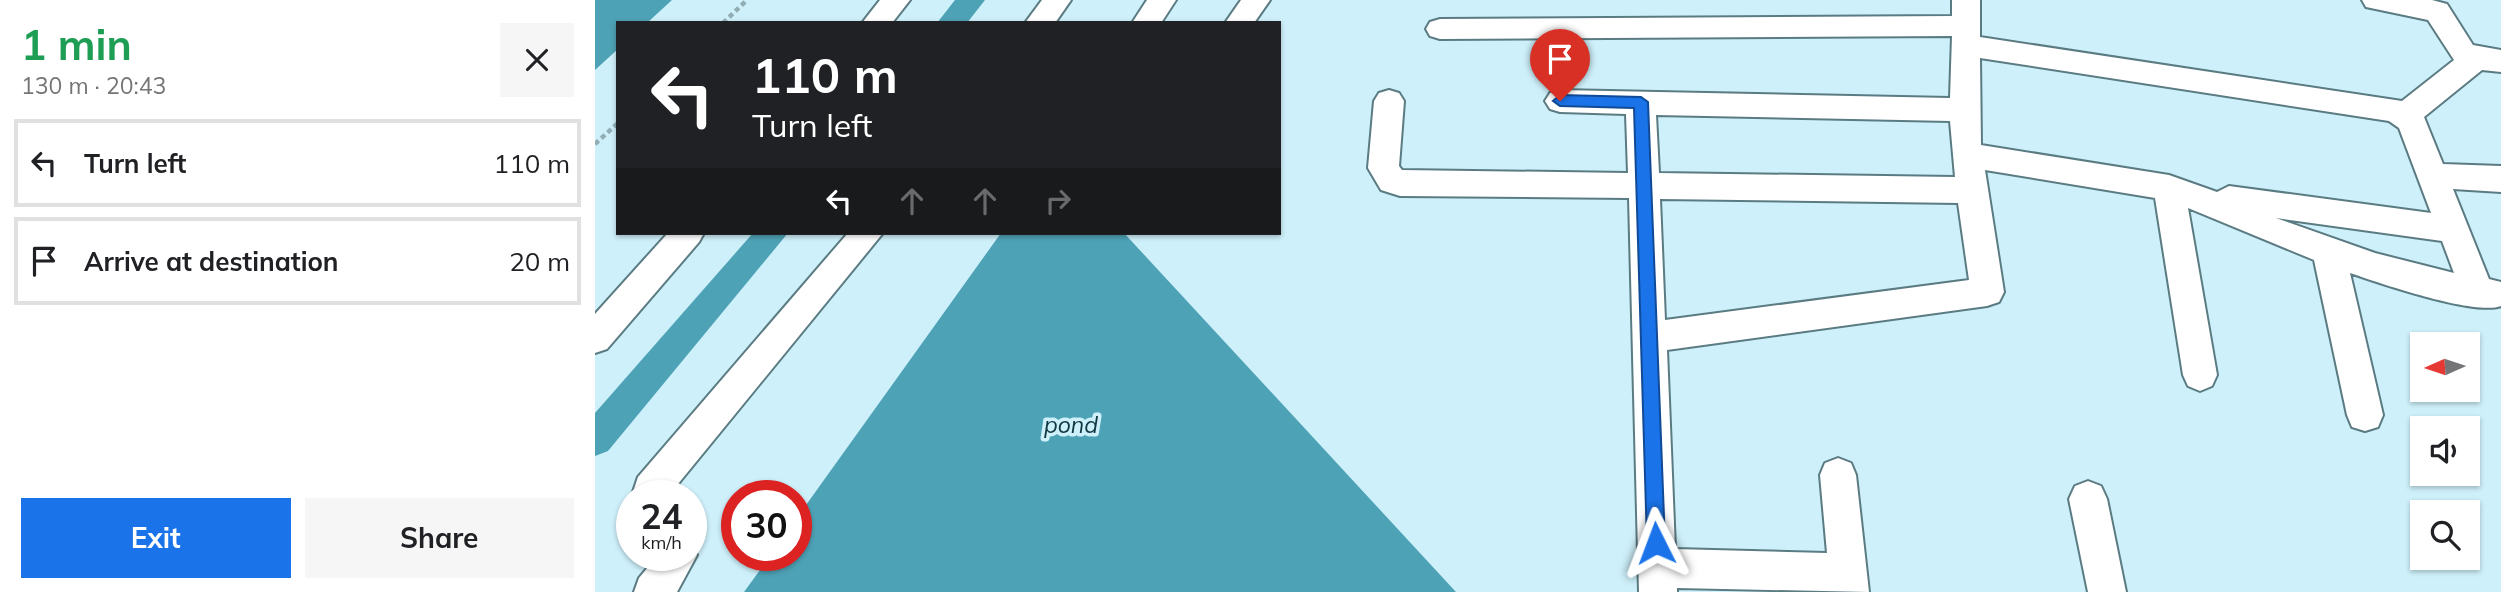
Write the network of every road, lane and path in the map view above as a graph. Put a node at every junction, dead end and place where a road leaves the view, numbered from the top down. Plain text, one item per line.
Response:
1 (747, 0) edge
2 (896, 0) edge
3 (1057, 0) edge
4 (1162, 0) edge
5 (1256, 0) edge
6 (2376, 0) edge
7 (1640, 14) edge
8 (725, 21) edge
9 (878, 21) edge
10 (1041, 21) edge
11 (1147, 21) edge
12 (1240, 21) edge
13 (1966, 24) edge
14 (1440, 29) dead end
15 (2488, 60) edge
16 (1389, 101) dead end
17 (1560, 101) dead end
18 (1641, 102) junction
19 (1965, 110) junction
20 (2406, 116) junction
21 (616, 125) edge
22 (595, 144) edge
23 (1966, 155) junction
24 (2433, 176) junction
25 (2501, 179) edge
26 (1643, 185) junction
27 (1971, 190) junction
28 (2181, 191) junction
29 (2453, 229) junction
30 (686, 235) edge
31 (865, 235) edge
32 (2328, 249) junction
33 (2490, 293) edge
34 (595, 338) edge
35 (1647, 338) junction
36 (2200, 375) dead end
37 (2365, 415) dead end
38 (1837, 475) dead end
39 (659, 480) edge
40 (2088, 499) dead end
41 (669, 571) edge
42 (1658, 580) edge
43 (1849, 582) edge
44 (653, 592) edge
45 (2107, 592) edge

1 - 8 path
2 - 9 street
3 - 10 street
4 - 11 street
5 - 12 street
6 - 15 street
7 - 13 street
7 - 14 street
13 - 19 street
13 - 20 street
15 - 20 street
16 - 26 street
17 - 18 street
18 - 19 street
18 - 26 street
19 - 23 street
20 - 24 street
21 - 22 path
23 - 27 street
23 - 28 street
24 - 25 street
24 - 29 street
26 - 27 street
26 - 35 street
27 - 35 street
28 - 29 street
28 - 32 street
28 - 36 street
29 - 33 street
30 - 34 street
31 - 39 street
32 - 33 street
32 - 37 street
35 - 42 street
38 - 43 street
40 - 45 street
41 - 44 street
42 - 43 street

